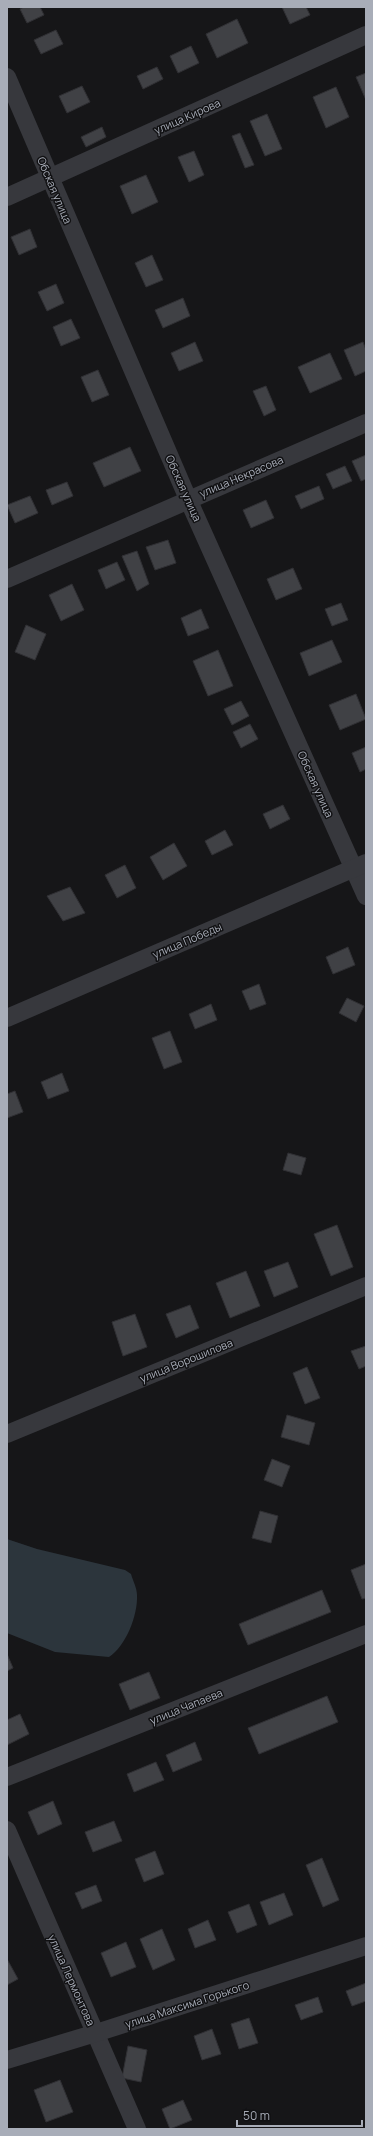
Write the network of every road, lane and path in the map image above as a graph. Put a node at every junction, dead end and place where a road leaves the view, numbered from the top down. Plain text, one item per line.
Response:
1 (366, 35) edge
2 (7, 77) edge
3 (50, 178) junction
4 (7, 197) edge
5 (366, 423) edge
6 (188, 499) junction
7 (7, 579) edge
8 (360, 865) edge
9 (366, 896) edge
10 (7, 1018) edge
11 (366, 1286) edge
12 (7, 1434) edge
13 (366, 1634) edge
14 (7, 1777) edge
15 (7, 1830) edge
16 (366, 1946) edge
17 (96, 2033) junction
18 (7, 2060) edge
19 (137, 2129) edge

1 - 3 street, улица Кирова
2 - 3 street, Обская улица
3 - 4 street, улица Кирова
3 - 6 street, Обская улица
5 - 6 street, улица Некрасова
6 - 7 street, улица Некрасова
6 - 8 street, Обская улица
8 - 9 street, Обская улица
8 - 10 street, улица Победы
11 - 12 street, улица Ворошилова
13 - 14 street, улица Чапаева
15 - 17 street, улица Лермонтова
16 - 17 street, улица Максима Горького
17 - 18 street, улица Максима Горького
17 - 19 street, улица Лермонтова

